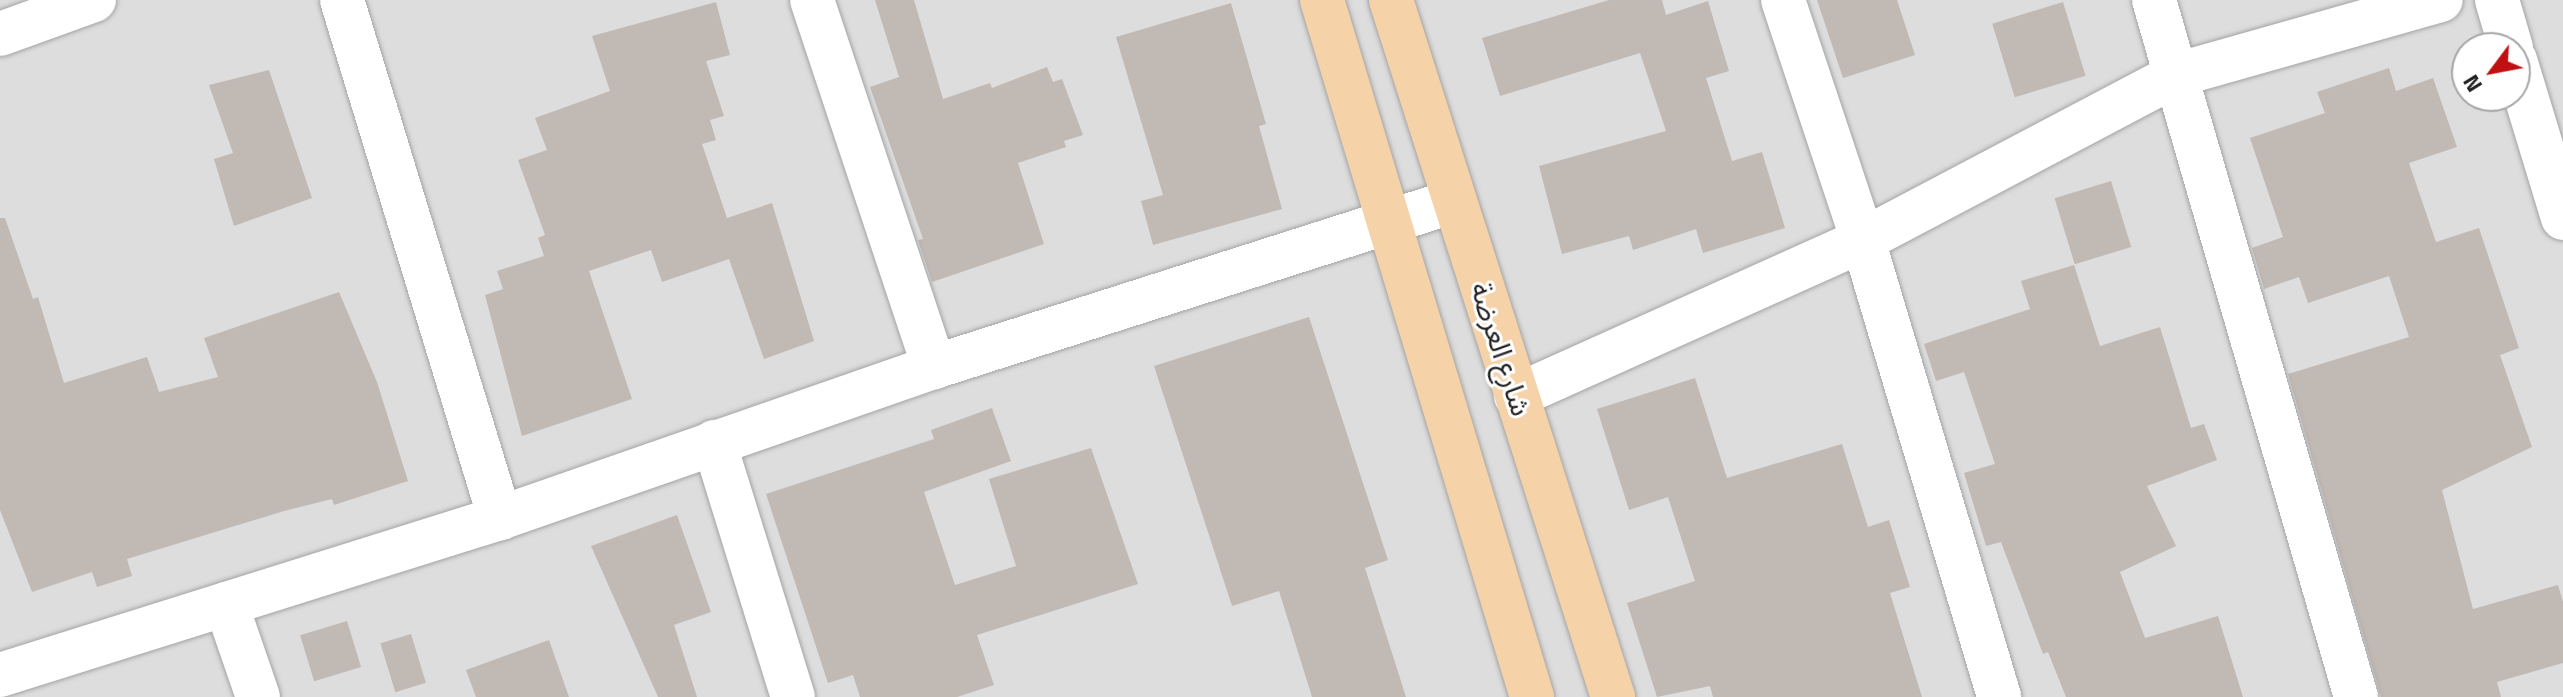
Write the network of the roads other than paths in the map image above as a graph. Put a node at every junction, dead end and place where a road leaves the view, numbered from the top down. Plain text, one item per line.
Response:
1 (94, 0) edge
2 (342, 0) edge
3 (812, 0) edge
4 (1322, 0) edge
5 (1391, 0) edge
6 (1783, 0) edge
7 (2154, 0) edge
8 (2441, 0) edge
9 (2497, 0) edge
10 (2506, 32) edge
11 (0, 34) edge
12 (2176, 75) junction
13 (2531, 112) edge
14 (1454, 201) junction
15 (2563, 218) edge
16 (1392, 222) junction
17 (1863, 240) junction
18 (934, 367) junction
19 (1516, 396) junction
20 (714, 442) junction
21 (500, 518) junction
22 (226, 604) junction
23 (0, 675) edge
24 (258, 697) edge
25 (793, 697) edge
26 (1532, 697) edge
27 (1613, 697) edge
28 (1999, 697) edge
29 (2356, 697) edge

1 - 11 street
2 - 21 street
3 - 18 street
4 - 16 main road
5 - 14 main road, شارع العرضة
6 - 17 street
7 - 12 street
8 - 12 street
9 - 10 street
12 - 17 street
12 - 29 street
13 - 15 street
14 - 16 street
14 - 19 main road, شارع العرضة
16 - 18 street
16 - 26 main road
17 - 19 street
17 - 28 street
18 - 20 street
19 - 27 main road, شارع العرضة
20 - 21 street
20 - 25 street
21 - 22 street
22 - 23 street
22 - 24 street

